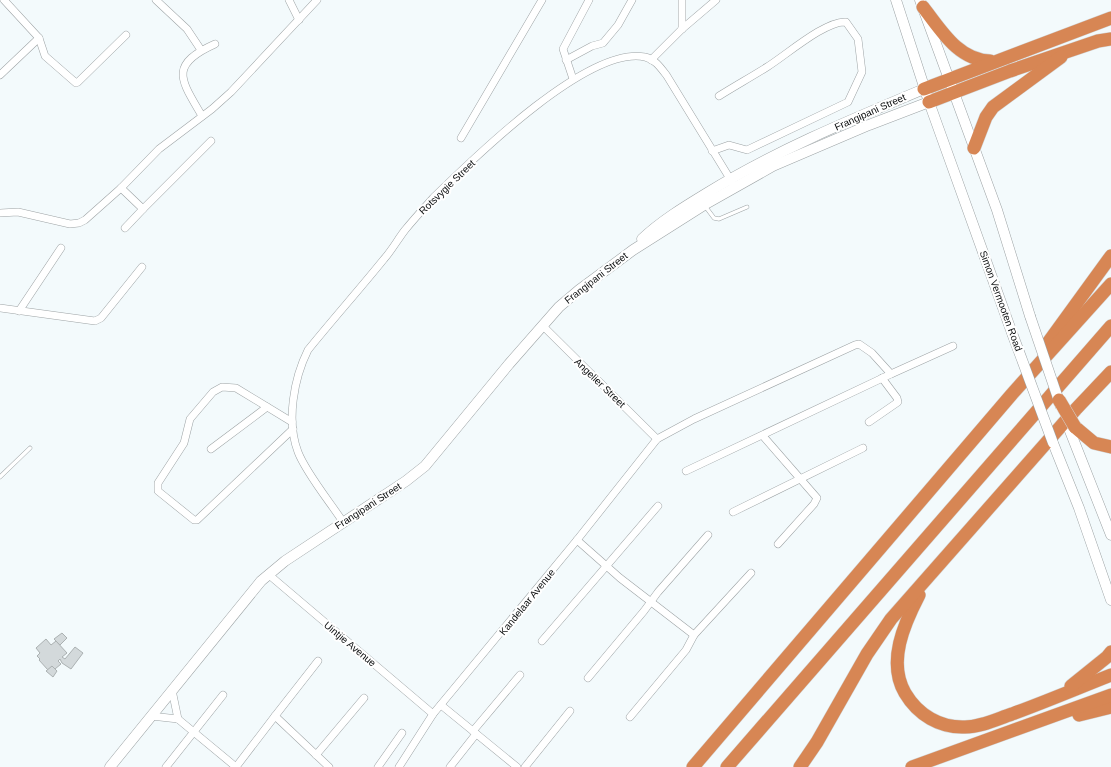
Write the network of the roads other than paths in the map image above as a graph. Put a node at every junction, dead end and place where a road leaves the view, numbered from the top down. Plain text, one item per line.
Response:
1 (4, 0) edge
2 (156, 0) edge
3 (289, 0) edge
4 (317, 0) edge
5 (542, 0) edge
6 (589, 0) edge
7 (632, 0) edge
8 (682, 0) edge
9 (716, 0) edge
10 (896, 0) edge
11 (921, 4) edge
12 (1111, 18) edge
13 (299, 20) junction
14 (682, 29) junction
15 (126, 35) dead end
16 (38, 38) junction
17 (1111, 39) edge
18 (215, 44) dead end
19 (201, 50) junction
20 (1069, 50) junction
21 (566, 60) junction
22 (651, 60) junction
23 (994, 61) junction
24 (0, 75) edge
25 (950, 78) junction
26 (573, 79) junction
27 (924, 88) junction
28 (955, 92) junction
29 (719, 96) dead end
30 (928, 102) junction
31 (202, 116) junction
32 (461, 138) dead end
33 (211, 141) dead end
34 (974, 148) junction
35 (712, 151) junction
36 (732, 183) junction
37 (121, 188) junction
38 (704, 205) junction
39 (747, 207) dead end
40 (142, 209) junction
41 (0, 213) edge
42 (125, 228) dead end
43 (61, 248) dead end
44 (633, 250) junction
45 (1111, 256) edge
46 (142, 267) dead end
47 (1111, 284) edge
48 (0, 308) edge
49 (20, 311) junction
50 (543, 326) junction
51 (1111, 326) edge
52 (953, 346) dead end
53 (1111, 364) edge
54 (1111, 372) edge
55 (891, 374) junction
56 (882, 378) junction
57 (1012, 394) junction
58 (1059, 400) joint
59 (267, 407) junction
60 (1076, 409) junction
61 (869, 422) dead end
62 (292, 426) junction
63 (1072, 426) junction
64 (763, 436) junction
65 (657, 439) junction
66 (1111, 447) edge
67 (30, 448) dead end
68 (211, 448) dead end
69 (863, 448) dead end
70 (686, 470) dead end
71 (0, 477) edge
72 (799, 478) junction
73 (658, 506) dead end
74 (733, 512) dead end
75 (342, 522) junction
76 (708, 535) dead end
77 (1111, 535) edge
78 (577, 540) junction
79 (778, 544) dead end
80 (606, 565) junction
81 (750, 573) dead end
82 (268, 574) junction
83 (929, 578) junction
84 (1111, 600) edge
85 (650, 602) junction
86 (694, 635) junction
87 (542, 641) dead end
88 (1111, 652) edge
89 (318, 661) dead end
90 (520, 675) dead end
91 (1111, 675) edge
92 (588, 678) dead end
93 (172, 690) junction
94 (223, 695) dead end
95 (1111, 695) edge
96 (364, 698) dead end
97 (1055, 698) junction
98 (441, 705) junction
99 (1111, 707) edge
100 (570, 711) dead end
101 (433, 714) junction
102 (151, 716) junction
103 (275, 716) junction
104 (630, 717) dead end
105 (178, 719) junction
106 (194, 732) junction
107 (475, 732) junction
108 (402, 733) dead end
109 (1000, 736) junction
110 (316, 755) junction
111 (110, 767) edge
112 (166, 767) edge
113 (236, 767) edge
114 (329, 767) edge
115 (378, 767) edge
116 (400, 767) edge
117 (450, 767) edge
118 (517, 767) edge
119 (525, 767) edge
120 (693, 767) edge
121 (727, 767) edge
122 (800, 767) edge
123 (912, 767) edge

1 - 16 street
2 - 19 street
3 - 13 street
4 - 13 street
5 - 32 street
6 - 21 street
7 - 21 street
8 - 14 street
9 - 14 street
10 - 27 street, Simon Vermooten Road
11 - 23 highway
11 - 25 street
12 - 23 highway
13 - 31 street
14 - 22 street
15 - 16 street
16 - 24 street
17 - 20 highway
18 - 19 street
19 - 31 street
20 - 28 highway
20 - 34 highway
21 - 26 street
22 - 26 street, Rotsvygie Street
22 - 35 street
23 - 25 highway
25 - 27 highway
25 - 28 street
26 - 62 street, Rotsvygie Street
27 - 30 street, Simon Vermooten Road
27 - 36 street, Frangipani Street
28 - 30 highway
28 - 34 street
29 - 35 street
30 - 36 street, Frangipani Street
30 - 84 street, Simon Vermooten Road, bridge
31 - 37 street
33 - 40 street
34 - 58 street, bridge
35 - 36 street
36 - 38 street, Frangipani Street
36 - 44 street, Frangipani Street
37 - 40 street
37 - 41 street
38 - 39 lane
38 - 44 street, Frangipani Street
40 - 42 street
43 - 49 street
44 - 50 street, Frangipani Street
45 - 57 highway
46 - 49 street
47 - 57 highway
48 - 49 street
50 - 65 street, Angelier Street
50 - 75 street, Frangipani Street
51 - 121 highway
52 - 55 street
53 - 60 highway
54 - 60 highway
55 - 56 street
55 - 65 street
56 - 61 street
56 - 64 street
57 - 120 highway
58 - 63 highway, bridge
59 - 62 street
59 - 62 street
59 - 68 street
60 - 83 highway
62 - 75 street, Rotsvygie Street
63 - 66 highway
63 - 77 street
64 - 70 street
64 - 72 street
65 - 78 street, Kandelaar Avenue
67 - 71 lane
69 - 72 street
72 - 74 street
72 - 79 street
73 - 80 street
75 - 82 street, Frangipani Street
76 - 85 street
78 - 80 street
78 - 98 street, Kandelaar Avenue
80 - 85 street
80 - 87 street
81 - 86 street
82 - 93 street, Frangipani Street
82 - 101 street, Uintjie Avenue
83 - 97 highway
83 - 122 highway
85 - 86 street
85 - 92 street
86 - 104 street
88 - 97 highway
89 - 103 street
90 - 107 street
91 - 97 highway
93 - 102 street, Frangipani Street
93 - 105 street
94 - 106 street
95 - 109 highway
96 - 110 street
98 - 101 street, Kandelaar Avenue
98 - 107 street
99 - 109 highway
100 - 119 street
101 - 116 street, Kandelaar Avenue
102 - 105 street
102 - 111 street, Frangipani Street
103 - 110 street
103 - 113 street
105 - 106 street
106 - 112 street
106 - 113 street
107 - 117 street
107 - 118 street
108 - 115 street
109 - 123 highway
110 - 114 street

